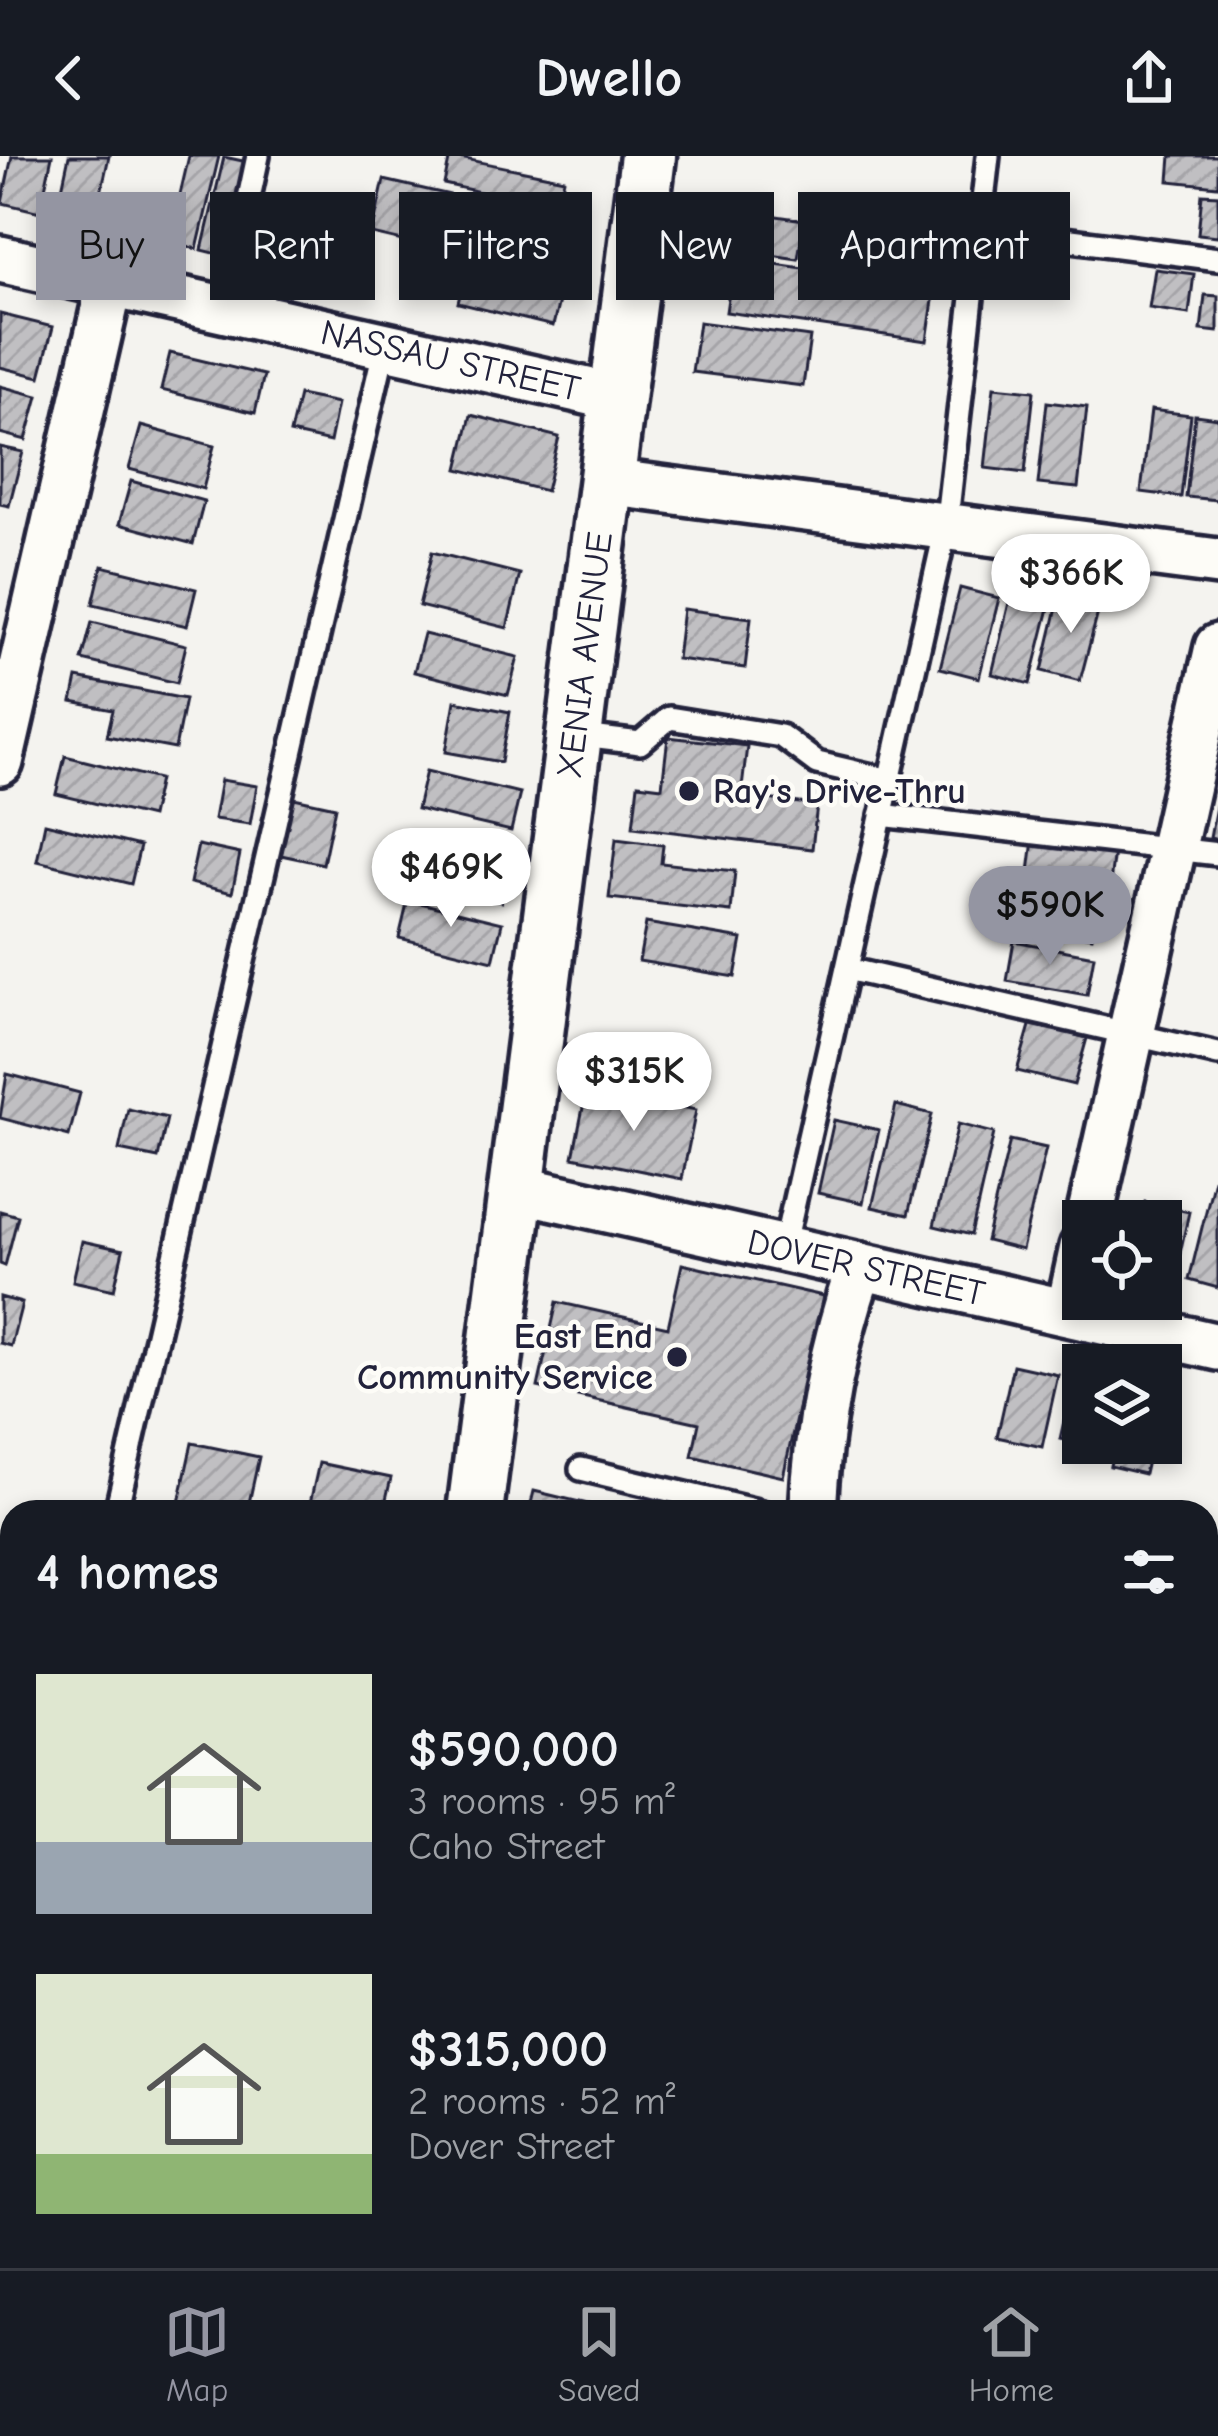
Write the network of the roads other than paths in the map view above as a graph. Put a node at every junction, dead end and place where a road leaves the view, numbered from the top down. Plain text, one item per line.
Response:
1 (258, 156) edge
2 (647, 156) edge
3 (988, 156) edge
4 (984, 192) edge
5 (1070, 240) edge
6 (0, 259) edge
7 (1218, 259) edge
8 (36, 267) edge
9 (106, 300) edge
10 (181, 300) edge
11 (972, 300) edge
12 (225, 310) junction
13 (385, 346) junction
14 (618, 398) junction
15 (607, 482) junction
16 (946, 528) junction
17 (1218, 562) edge
18 (1218, 646) edge
19 (574, 735) junction
20 (0, 762) edge
21 (890, 780) junction
22 (881, 815) junction
23 (1172, 847) junction
24 (1218, 854) edge
25 (847, 969) junction
26 (1130, 1033) junction
27 (1218, 1054) edge
28 (515, 1188) junction
29 (1094, 1200) edge
30 (784, 1249) junction
31 (860, 1266) junction
32 (1062, 1310) edge
33 (1103, 1320) edge
34 (1218, 1347) edge
35 (581, 1469) dead end
36 (119, 1500) edge
37 (476, 1500) edge
38 (711, 1500) edge
39 (814, 1500) edge

1 - 12 lane
2 - 14 street, XENIA AVENUE
3 - 4 lane
5 - 7 lane
6 - 8 street, NASSAU STREET
9 - 20 street
10 - 12 street, NASSAU STREET
11 - 16 lane
12 - 13 street, NASSAU STREET
13 - 14 street, NASSAU STREET
13 - 36 lane
14 - 15 street, XENIA AVENUE
15 - 16 street
15 - 19 street, XENIA AVENUE
16 - 17 street
16 - 21 lane
18 - 23 street
19 - 21 lane
19 - 28 street, XENIA AVENUE
21 - 22 lane
22 - 23 lane
22 - 25 lane
23 - 24 lane
23 - 26 street
25 - 26 lane
25 - 30 lane
26 - 27 lane
26 - 29 street
28 - 30 street, DOVER STREET
28 - 37 street, XENIA AVENUE
30 - 31 street, DOVER STREET
31 - 32 street, DOVER STREET
31 - 39 street
33 - 34 street, DOVER STREET
35 - 38 lane

